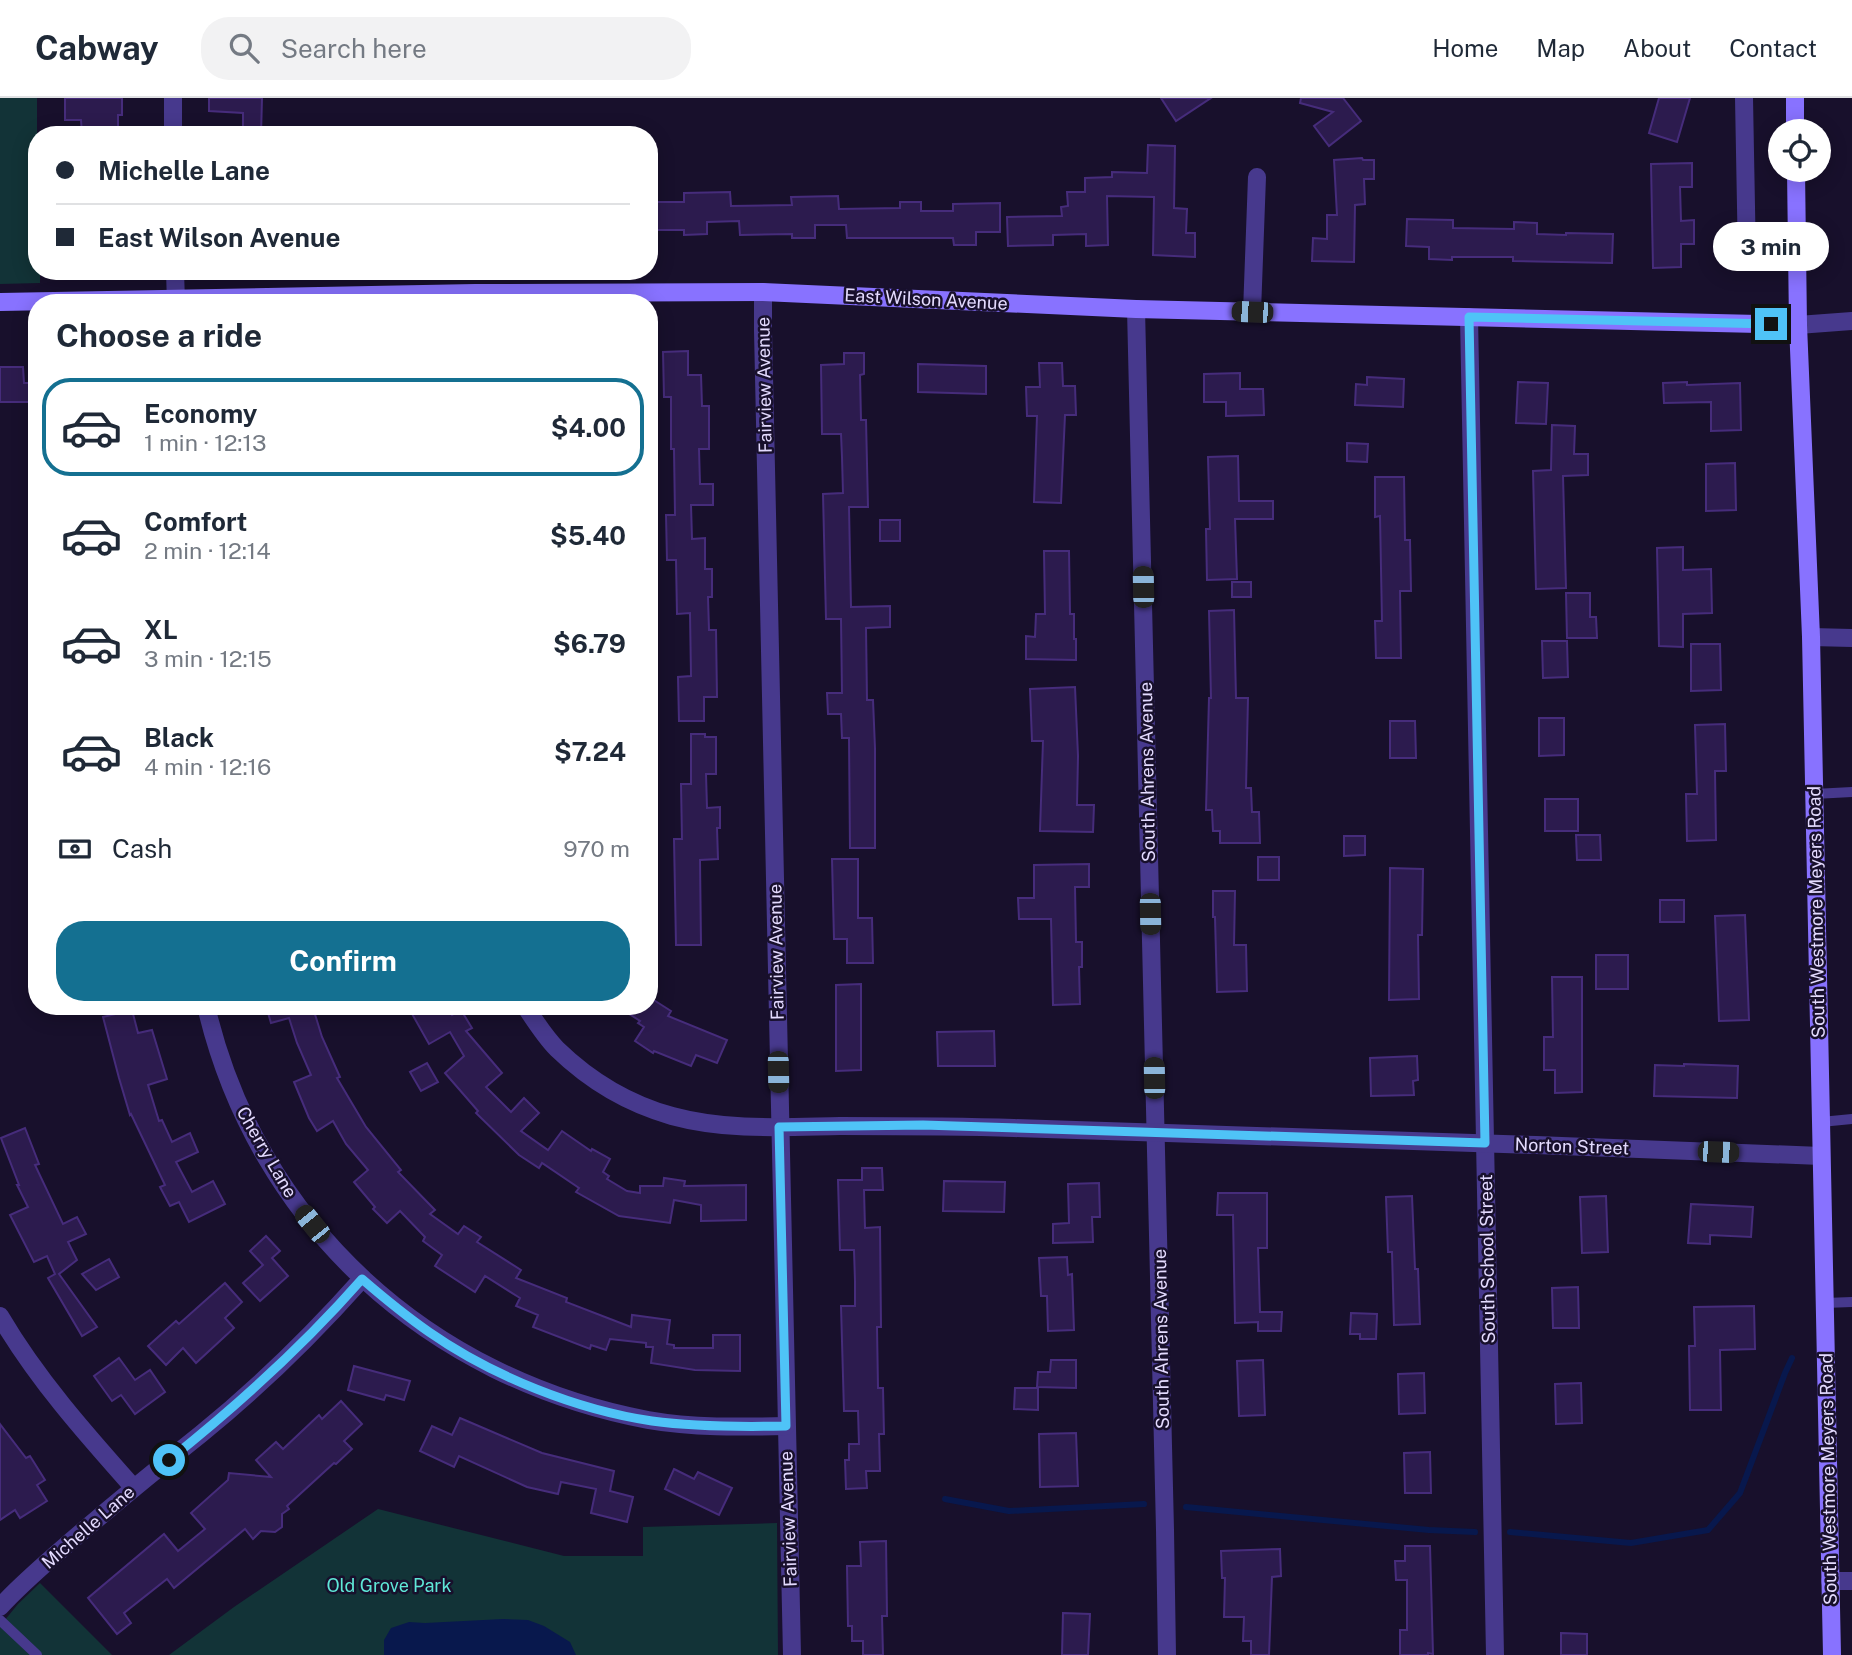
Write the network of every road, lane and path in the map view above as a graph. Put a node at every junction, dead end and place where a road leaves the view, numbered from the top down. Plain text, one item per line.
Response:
1 (173, 98) edge
2 (1744, 98) edge
3 (1795, 98) edge
4 (1796, 119) edge
5 (173, 126) edge
6 (1257, 177) dead end
7 (1796, 182) edge
8 (1747, 261) dead end
9 (764, 292) junction
10 (658, 294) edge
11 (0, 302) edge
12 (28, 302) edge
13 (1136, 309) junction
14 (1252, 312) junction
15 (1469, 317) junction
16 (1852, 321) edge
17 (1798, 324) junction
18 (1811, 637) junction
19 (1852, 638) edge
20 (1852, 792) edge
21 (1814, 794) junction
22 (209, 1015) edge
23 (531, 1015) edge
24 (1852, 1119) edge
25 (1821, 1122) junction
26 (779, 1127) junction
27 (1156, 1132) junction
28 (1485, 1143) junction
29 (1821, 1156) junction
30 (362, 1279) junction
31 (1852, 1302) edge
32 (1825, 1303) junction
33 (0, 1316) edge
34 (786, 1426) junction
35 (133, 1487) junction
36 (1830, 1581) junction
37 (1852, 1581) edge
38 (0, 1607) edge
39 (0, 1620) edge
40 (37, 1655) edge
41 (792, 1655) edge
42 (1167, 1655) edge
43 (1495, 1655) edge
44 (1832, 1655) edge

1 - 5 street
2 - 8 street
3 - 4 street
6 - 14 street
7 - 17 street, South Westmore Meyers Road
9 - 10 street, East Wilson Avenue
9 - 13 street, East Wilson Avenue
9 - 26 street, Fairview Avenue
11 - 12 street, East Wilson Avenue
13 - 14 street, East Wilson Avenue
13 - 27 street, South Ahrens Avenue
14 - 15 street, East Wilson Avenue
15 - 17 street, East Wilson Avenue
15 - 28 street, South School Street
16 - 17 street, East Wilson Avenue
17 - 18 street, South Westmore Meyers Road
18 - 19 street
18 - 21 street, South Westmore Meyers Road
20 - 21 lane
21 - 25 street, South Westmore Meyers Road
22 - 30 street, Cherry Lane
23 - 26 street, Norton Street
24 - 25 lane
25 - 29 street, South Westmore Meyers Road
26 - 27 street, Norton Street
26 - 34 street, Fairview Avenue
27 - 28 street, Norton Street
27 - 42 street, South Ahrens Avenue
28 - 29 street, Norton Street
28 - 43 street, South School Street
29 - 32 street, South Westmore Meyers Road
30 - 34 street, Cherry Lane
30 - 35 street, Michelle Lane
31 - 32 lane
32 - 36 street, South Westmore Meyers Road
33 - 35 street
34 - 41 street, Fairview Avenue
35 - 38 street, Michelle Lane
36 - 37 street
36 - 44 street, South Westmore Meyers Road
39 - 40 lane

